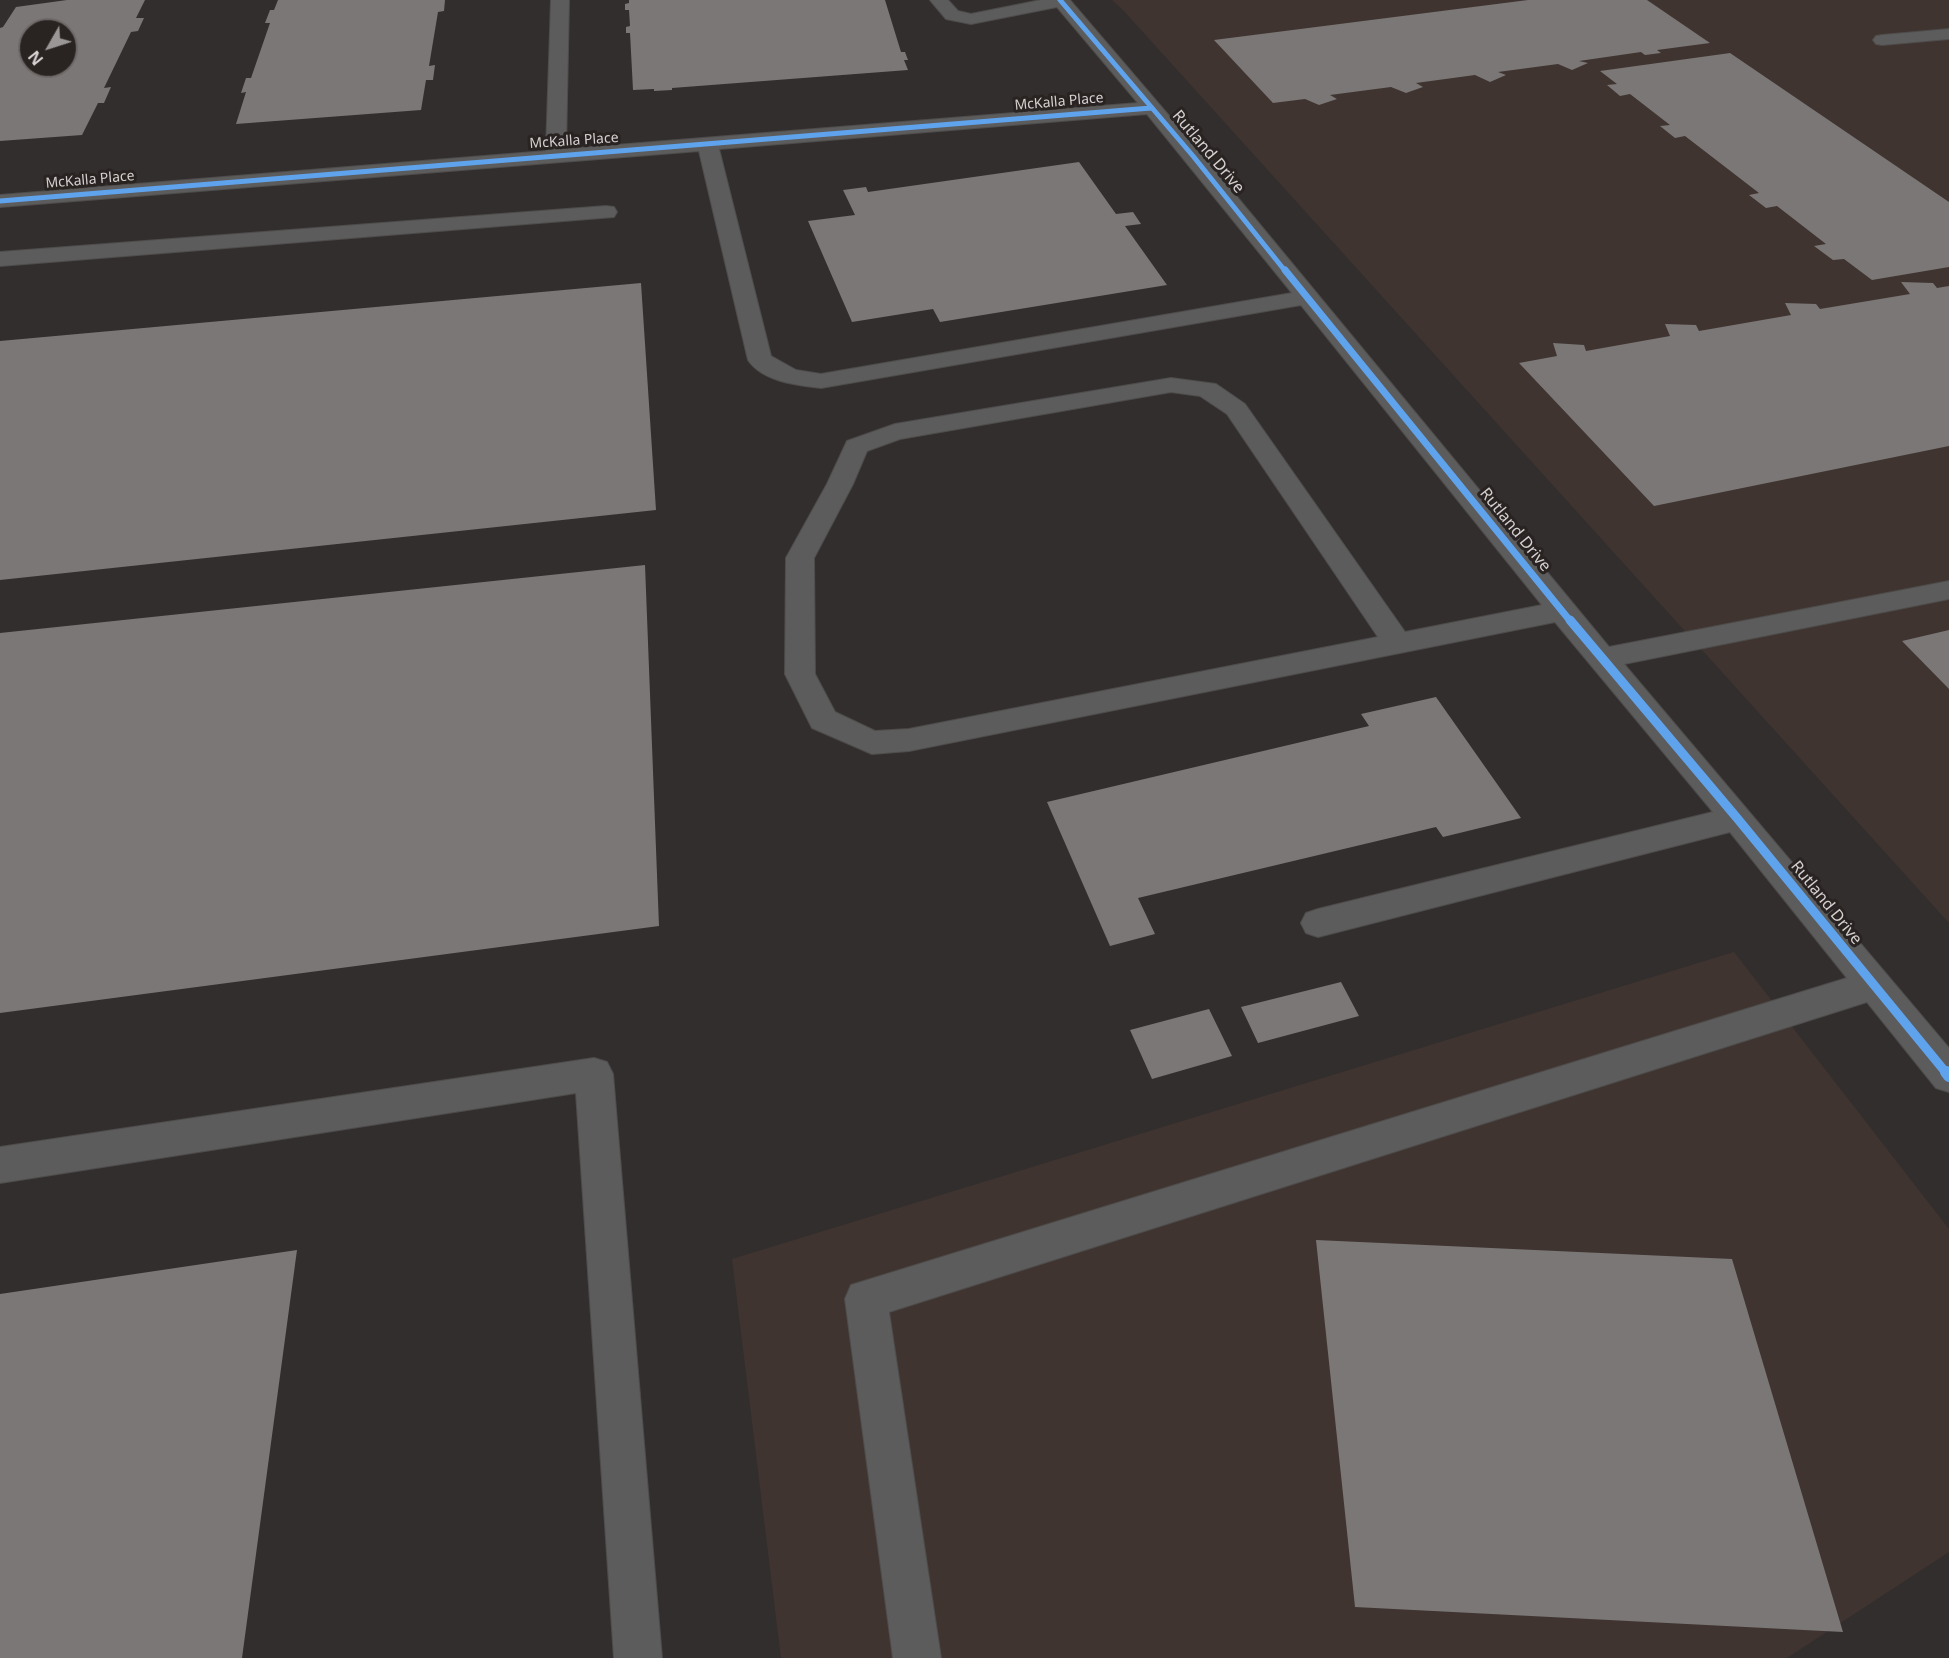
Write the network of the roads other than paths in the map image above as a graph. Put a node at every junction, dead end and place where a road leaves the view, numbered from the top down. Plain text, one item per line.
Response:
1 (560, 0) edge
2 (939, 0) edge
3 (1061, 1) edge
4 (1949, 34) edge
5 (1882, 40) dead end
6 (1151, 108) junction
7 (708, 144) junction
8 (556, 156) junction
9 (0, 201) edge
10 (606, 212) dead end
11 (0, 259) edge
12 (1308, 297) junction
13 (1949, 590) edge
14 (1563, 611) junction
15 (1398, 644) junction
16 (1603, 658) junction
17 (1737, 818) junction
18 (1318, 922) dead end
19 (1874, 985) junction
20 (1949, 1076) edge
21 (0, 1165) edge
22 (638, 1658) edge
23 (917, 1658) edge

1 - 8 street
2 - 3 street
3 - 6 street, Rutland Drive
4 - 5 street
6 - 7 street, McKalla Place
6 - 12 street, Rutland Drive
7 - 8 street, McKalla Place
7 - 12 street
8 - 9 street, McKalla Place
10 - 11 street
12 - 14 street, Rutland Drive
13 - 16 street
14 - 15 street
14 - 16 street, Rutland Drive
15 - 15 street
16 - 17 street, Rutland Drive
17 - 18 street
17 - 19 street, Rutland Drive
19 - 20 street, Rutland Drive
19 - 23 street
21 - 22 street

